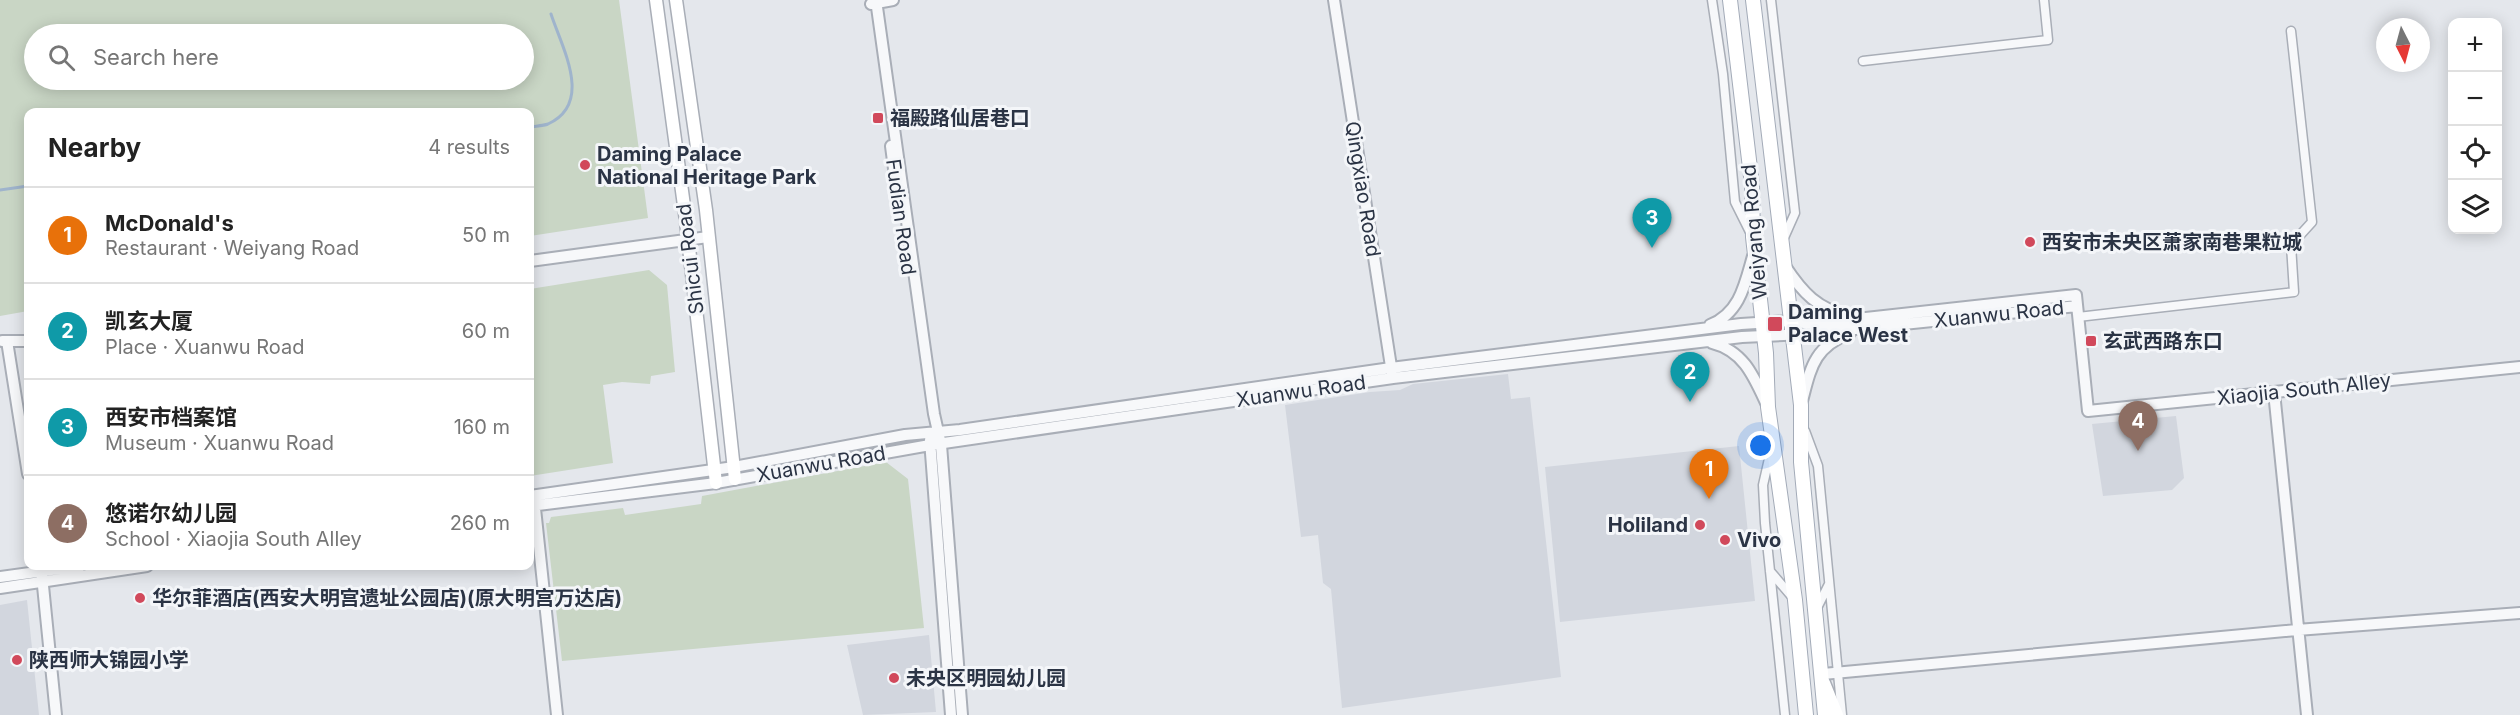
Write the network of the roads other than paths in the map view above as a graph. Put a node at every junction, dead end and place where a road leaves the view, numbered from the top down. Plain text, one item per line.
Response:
1 (656, 0) edge
2 (676, 0) edge
3 (893, 0) edge
4 (1334, 0) edge
5 (1712, 0) edge
6 (1730, 0) edge
7 (1753, 0) edge
8 (1771, 0) edge
9 (2044, 0) edge
10 (874, 2) edge
11 (2291, 31) dead end
12 (1863, 61) dead end
13 (708, 237) junction
14 (688, 238) junction
15 (1754, 243) junction
16 (1780, 246) junction
17 (534, 260) edge
18 (1782, 262) junction
19 (2077, 306) junction
20 (1790, 321) junction
21 (1864, 323) junction
22 (1763, 329) junction
23 (1688, 331) junction
24 (1792, 335) junction
25 (4, 341) edge
26 (24, 341) edge
27 (1697, 343) junction
28 (2520, 367) edge
29 (1392, 373) junction
30 (2274, 392) junction
31 (1801, 405) junction
32 (1768, 407) junction
33 (1802, 426) junction
34 (934, 433) junction
35 (1773, 444) junction
36 (935, 445) junction
37 (24, 452) edge
38 (735, 473) junction
39 (715, 477) junction
40 (534, 501) edge
41 (534, 518) edge
42 (59, 570) edge
43 (87, 570) edge
44 (1770, 571) junction
45 (42, 573) edge
46 (0, 578) edge
47 (1830, 583) junction
48 (0, 588) edge
49 (1795, 600) junction
50 (1816, 610) junction
51 (2520, 613) edge
52 (2297, 630) junction
53 (1840, 673) junction
54 (1823, 679) junction
55 (56, 715) edge
56 (557, 715) edge
57 (951, 715) edge
58 (962, 715) edge
59 (1785, 715) edge
60 (1804, 715) edge
61 (1826, 715) edge
62 (1837, 715) edge
63 (1842, 715) edge
64 (2307, 715) edge

1 - 14 main road, Shicui Road
2 - 13 main road, Shicui Road
3 - 10 street
4 - 29 street, Qingxiao Road
5 - 15 street
6 - 15 main road, Weiyang Road
7 - 16 main road, Weiyang Road
8 - 16 street
9 - 12 street
10 - 34 street, Fudian Road
11 - 19 street
13 - 14 street
13 - 38 main road, Shicui Road
14 - 17 street
14 - 39 main road, Shicui Road
15 - 22 main road, Weiyang Road
15 - 23 street
16 - 18 main road, Weiyang Road
18 - 20 main road, Weiyang Road
18 - 21 street
19 - 21 street, Xuanwu Road
19 - 30 street, Xiaojia South Alley
20 - 21 street, Xuanwu Road
20 - 22 street, Xuanwu Road
20 - 24 main road, Weiyang Road
21 - 24 street, Xuanwu Road
21 - 31 street
22 - 23 street, Xuanwu Road
22 - 24 street, Xuanwu Road
22 - 27 street, Xuanwu Road
22 - 32 main road, Weiyang Road
23 - 29 street, Xuanwu Road
24 - 31 main road, Weiyang Road
25 - 26 street
25 - 37 street
27 - 29 street, Xuanwu Road
27 - 32 street
28 - 30 street, Xiaojia South Alley
29 - 34 street, Xuanwu Road
29 - 36 street, Xuanwu Road
30 - 52 street
31 - 33 main road, Weiyang Road
32 - 35 main road, Weiyang Road
33 - 47 street
33 - 50 main road, Weiyang Road
34 - 36 street, Fudian Road
34 - 38 street, Xuanwu Road
35 - 44 street
35 - 49 main road, Weiyang Road
36 - 38 street, Xuanwu Road
36 - 57 street
36 - 58 street
38 - 39 street, Xuanwu Road
39 - 40 street, Xuanwu Road
41 - 56 street
42 - 45 street
43 - 45 street
44 - 49 street
44 - 59 street
45 - 46 street
45 - 48 street
45 - 55 street
47 - 50 street
47 - 53 street
49 - 60 main road, Weiyang Road
50 - 54 main road, Weiyang Road
51 - 52 street
52 - 53 street
52 - 64 street
53 - 54 street
53 - 63 street
54 - 61 main road, Weiyang Road
54 - 62 main road

